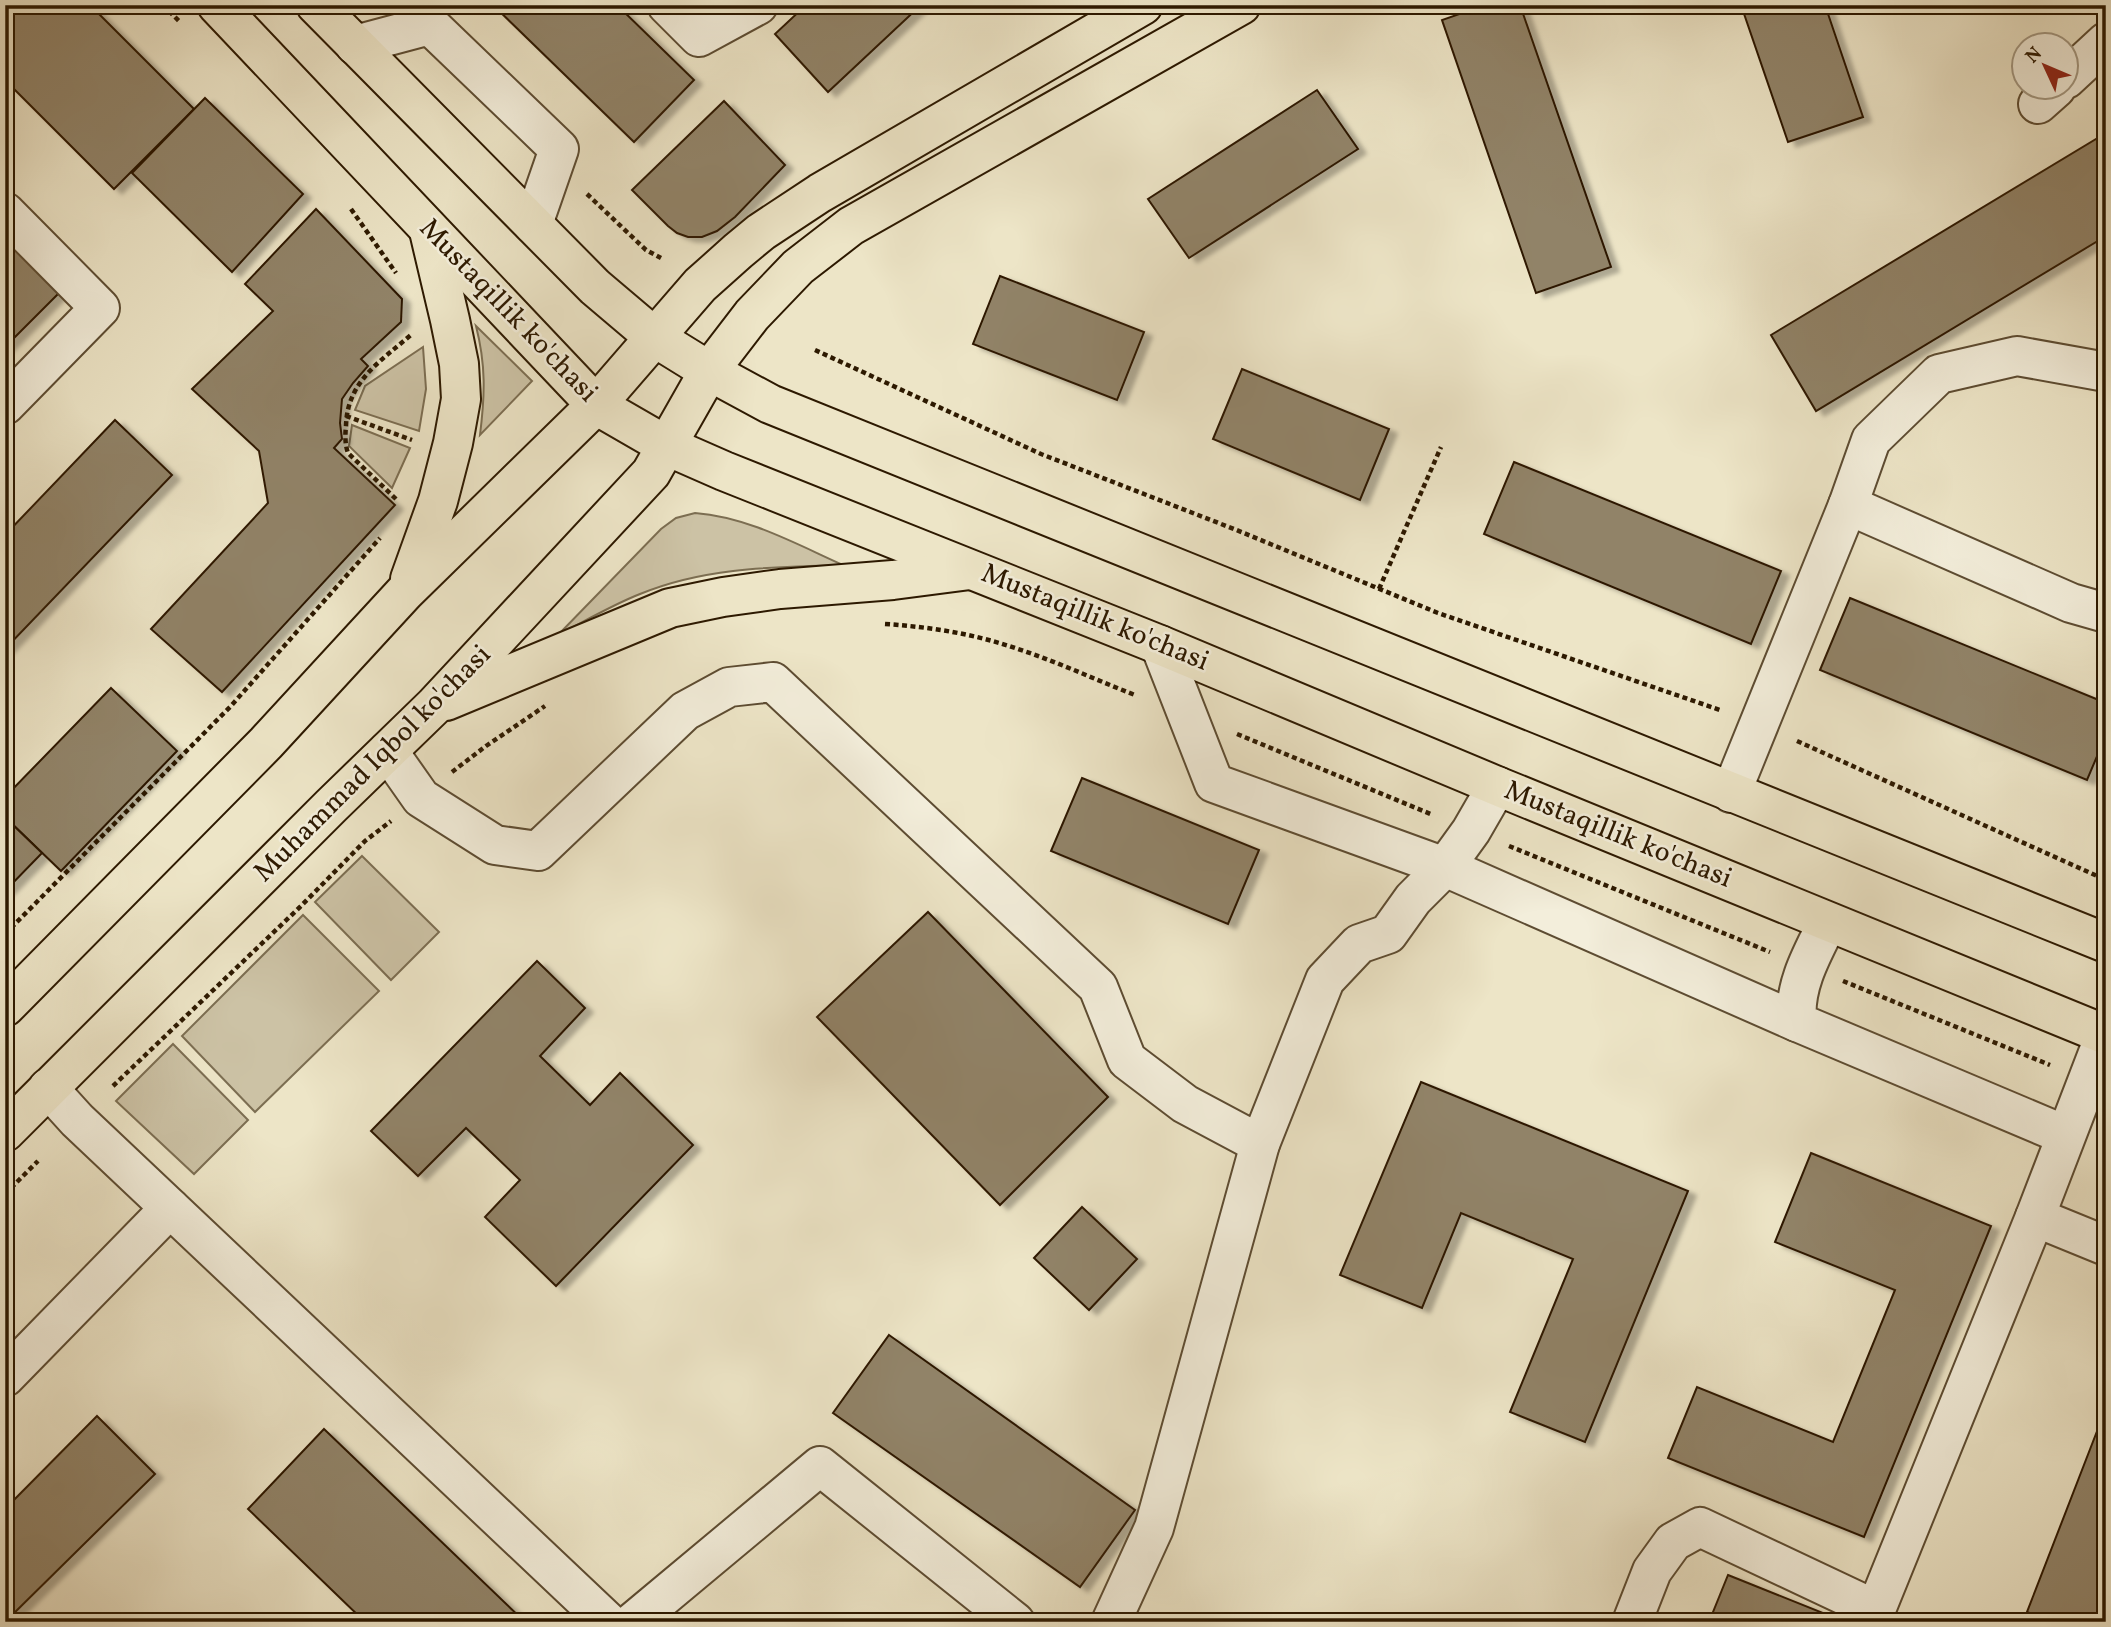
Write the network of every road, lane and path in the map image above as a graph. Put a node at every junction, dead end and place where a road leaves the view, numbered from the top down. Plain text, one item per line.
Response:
1 (163, 5) edge
2 (217, 5) edge
3 (316, 5) edge
4 (667, 5) edge
5 (758, 5) edge
6 (1143, 5) edge
7 (1241, 5) edge
8 (188, 30) dead end
9 (2106, 42) edge
10 (355, 45) junction
11 (2080, 66) edge
12 (344, 200) dead end
13 (5, 212) edge
14 (533, 224) junction
15 (429, 229) junction
16 (402, 282) dead end
17 (416, 330) dead end
18 (654, 337) junction
19 (814, 350) dead end
20 (709, 371) junction
21 (2106, 372) edge
22 (5, 405) edge
23 (596, 405) junction
24 (346, 416) junction
25 (415, 441) dead end
26 (667, 446) junction
27 (1441, 447) dead end
28 (402, 505) dead end
29 (1848, 505) junction
30 (385, 532) dead end
31 (975, 570) junction
32 (1379, 589) junction
33 (405, 592) junction
34 (2106, 613) edge
35 (883, 623) dead end
36 (1160, 645) junction
37 (551, 702) dead end
38 (434, 706) junction
39 (1188, 714) junction
40 (1759, 724) junction
41 (388, 751) junction
42 (1497, 786) junction
43 (1731, 793) junction
44 (422, 798) junction
45 (1471, 831) junction
46 (1445, 867) junction
47 (2106, 880) edge
48 (1828, 922) junction
49 (5, 934) edge
50 (2106, 943) edge
51 (1805, 966) junction
52 (5, 1007) edge
53 (1797, 1022) junction
54 (2105, 1035) edge
55 (2087, 1080) junction
56 (48, 1088) junction
57 (77, 1120) junction
58 (5, 1132) edge
59 (2065, 1135) junction
60 (1260, 1144) junction
61 (170, 1208) junction
62 (2035, 1217) junction
63 (2106, 1246) edge
64 (5, 1377) edge
65 (1874, 1616) edge
66 (608, 1622) edge
67 (633, 1622) edge
68 (1015, 1622) edge
69 (1111, 1622) edge
70 (1632, 1622) edge

1 - 8 path
2 - 15 main road, Mustaqillik ko'chasi
3 - 10 main road
4 - 5 street
6 - 18 main road
7 - 20 main road, Muhammad Iqbol ko'chasi
9 - 11 street
10 - 14 main road
10 - 14 street
12 - 16 path
13 - 22 street
14 - 18 main road
15 - 23 main road, Mustaqillik ko'chasi
15 - 33 main road
17 - 24 path
18 - 20 main road
18 - 23 main road
19 - 32 path
20 - 26 main road, Muhammad Iqbol ko'chasi
20 - 43 main road
21 - 29 street
23 - 26 main road, Mustaqillik ko'chasi
23 - 33 main road
24 - 25 path
24 - 28 path
26 - 31 main road, Mustaqillik ko'chasi
26 - 38 main road, Muhammad Iqbol ko'chasi
27 - 32 path
29 - 34 street
29 - 40 street
30 - 49 path
31 - 36 main road, Mustaqillik ko'chasi
31 - 38 main road
32 - 40 path
33 - 52 main road
35 - 39 path
36 - 39 street
36 - 42 main road, Mustaqillik ko'chasi
37 - 44 path
38 - 41 main road, Muhammad Iqbol ko'chasi
39 - 45 path
39 - 46 street
40 - 43 street
40 - 47 path
41 - 44 street
41 - 56 main road, Muhammad Iqbol ko'chasi
42 - 45 street
42 - 48 main road, Mustaqillik ko'chasi
43 - 50 main road
44 - 57 path
44 - 60 street
45 - 46 street
45 - 51 path
46 - 53 street
46 - 60 street
48 - 51 street
48 - 54 main road, Mustaqillik ko'chasi
51 - 53 street
51 - 55 path
53 - 59 street
54 - 55 street
55 - 59 street
56 - 57 street
56 - 58 main road, Muhammad Iqbol ko'chasi
57 - 61 street
59 - 62 street
60 - 69 street
61 - 64 street
61 - 66 street
62 - 63 street
62 - 65 street
65 - 70 street
67 - 68 street

